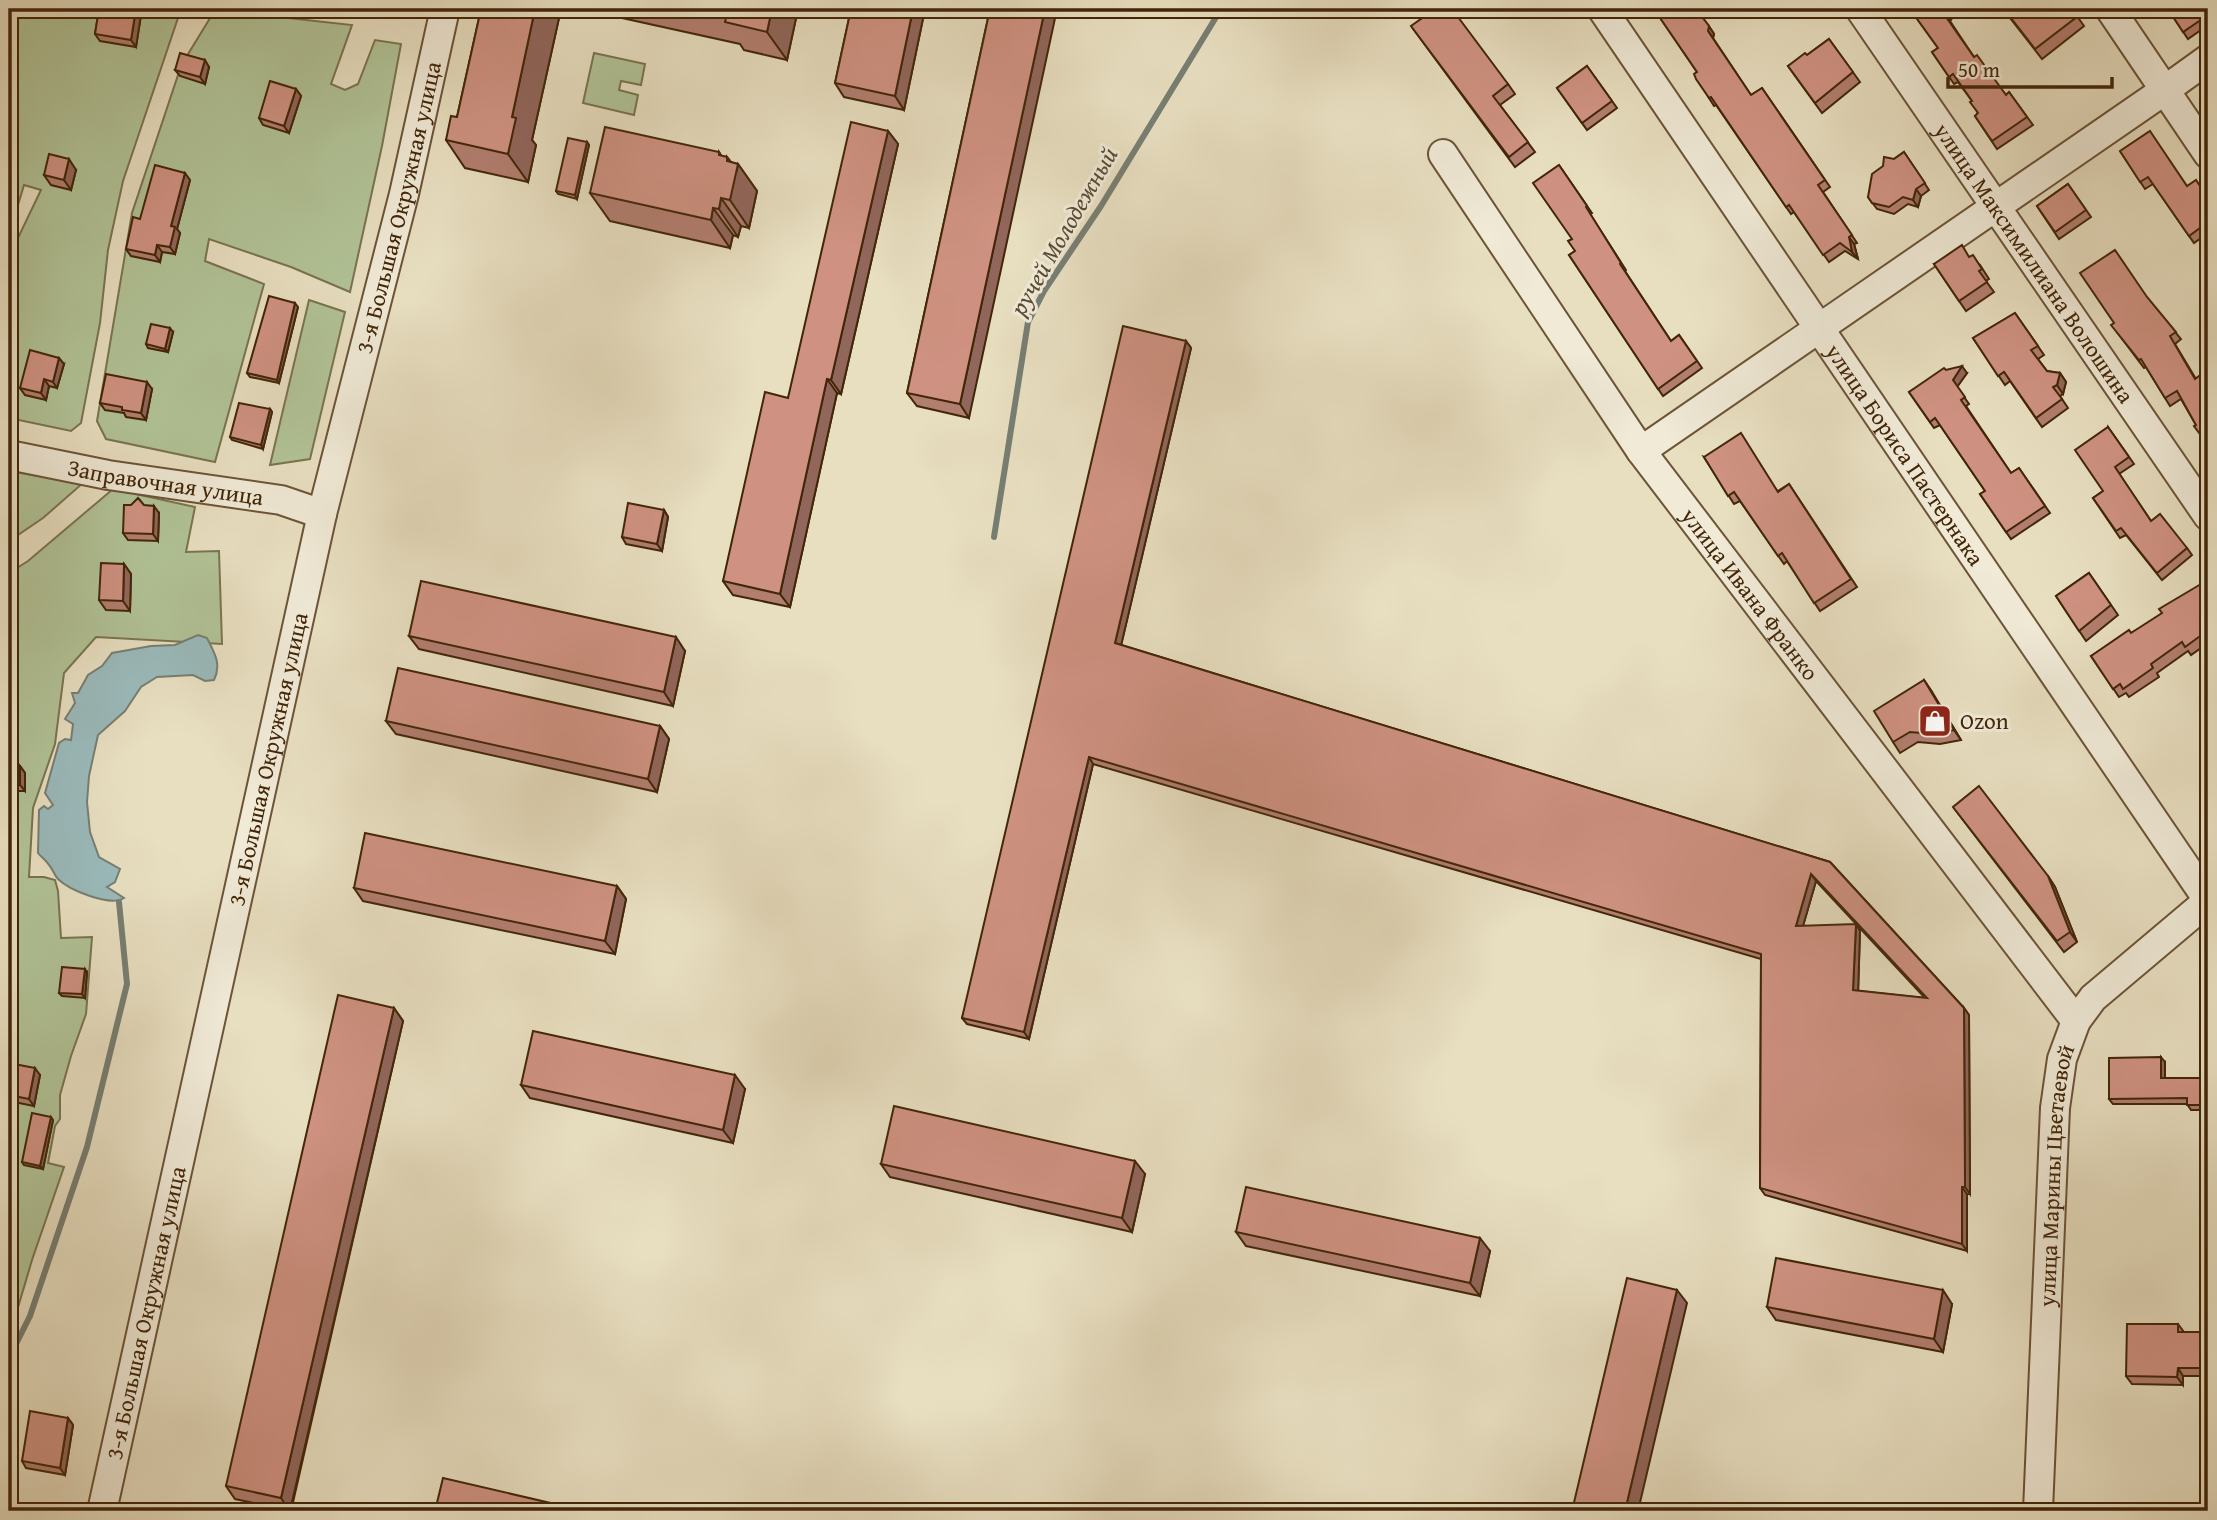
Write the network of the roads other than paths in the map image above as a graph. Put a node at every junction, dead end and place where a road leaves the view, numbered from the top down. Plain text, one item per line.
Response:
1 (445, 9) edge
2 (1602, 9) edge
3 (1860, 9) edge
4 (2110, 9) edge
5 (2208, 59) edge
6 (2165, 90) junction
7 (1443, 154) dead end
8 (2208, 154) edge
9 (1996, 207) junction
10 (1819, 328) junction
11 (1642, 450) junction
12 (9, 455) edge
13 (321, 514) junction
14 (2208, 516) edge
15 (2208, 900) edge
16 (2076, 1021) junction
17 (102, 1511) edge
18 (2038, 1511) edge

1 - 13 street, 3-я Большая Окружная улица
2 - 10 street, улица Бориса Пастернака
3 - 9 street, улица Максимилиана Волошина
4 - 6 street
5 - 6 street
6 - 8 street
6 - 9 street
7 - 11 street, улица Ивана Франко
9 - 10 street
9 - 14 street, улица Максимилиана Волошина
10 - 11 street
10 - 15 street, улица Бориса Пастернака
11 - 16 street, улица Ивана Франко
12 - 13 street, Заправочная улица
13 - 17 street, 3-я Большая Окружная улица
15 - 16 street, улица Марины Цветаевой
16 - 18 street, улица Марины Цветаевой

